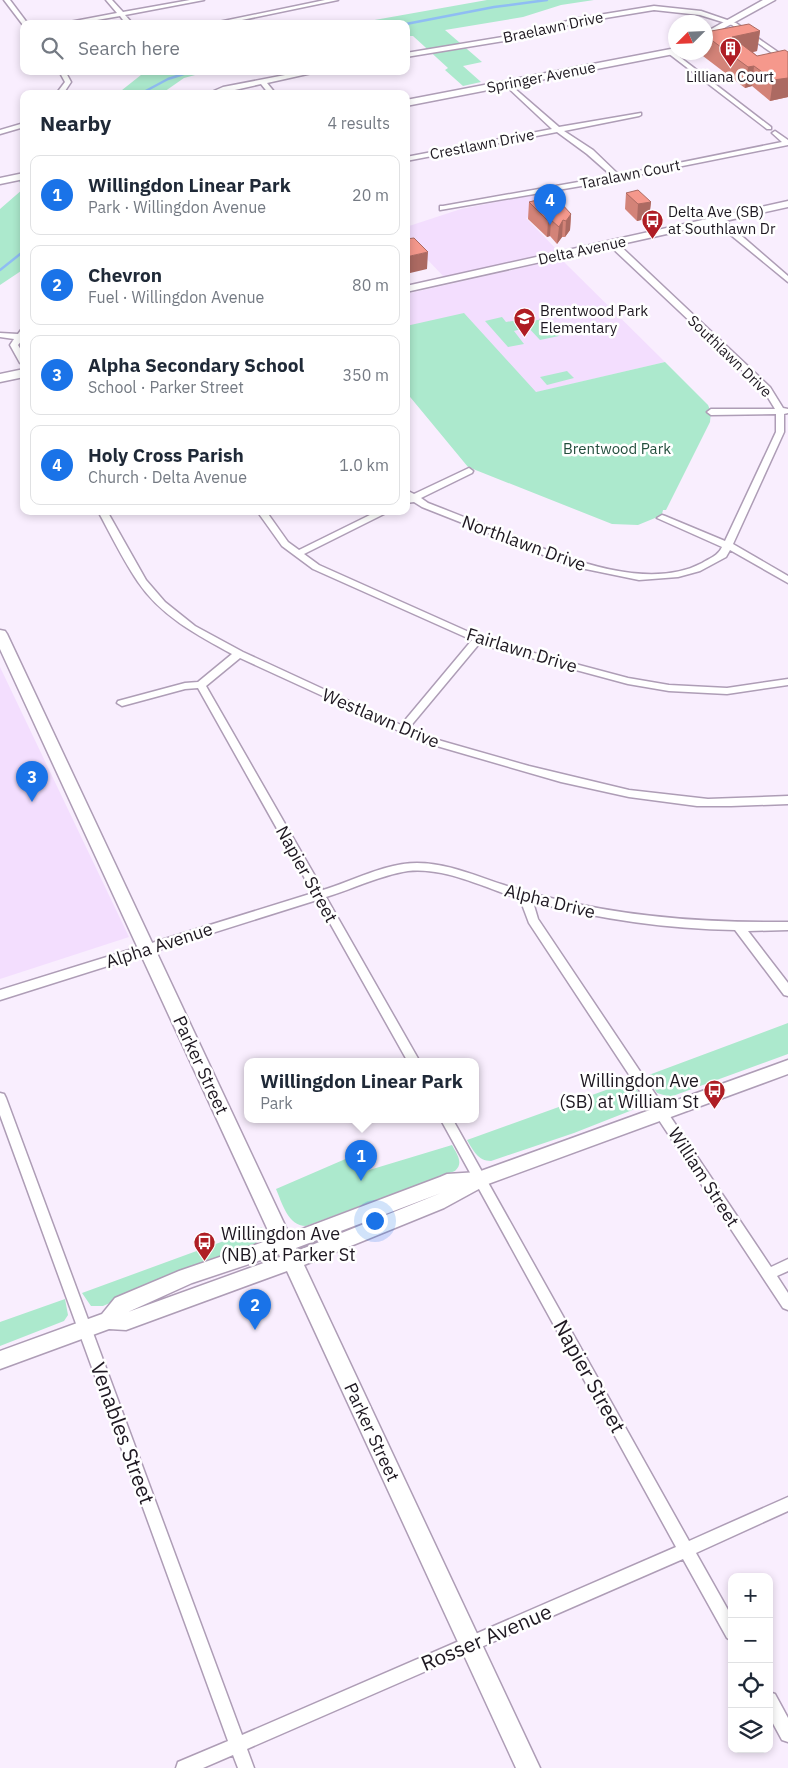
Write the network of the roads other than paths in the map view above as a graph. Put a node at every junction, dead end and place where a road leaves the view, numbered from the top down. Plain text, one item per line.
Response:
1 (7, 0) edge
2 (109, 0) edge
3 (201, 0) edge
4 (335, 0) edge
5 (770, 0) edge
6 (121, 14) junction
7 (22, 20) edge
8 (86, 20) edge
9 (126, 20) edge
10 (232, 20) edge
11 (729, 22) junction
12 (713, 31) edge
13 (668, 52) edge
14 (410, 54) edge
15 (684, 60) edge
16 (788, 62) edge
17 (64, 75) edge
18 (298, 75) edge
19 (262, 82) junction
20 (506, 84) junction
21 (62, 90) edge
22 (220, 90) edge
23 (270, 90) edge
24 (410, 102) edge
25 (639, 114) dead end
26 (20, 126) edge
27 (557, 129) junction
28 (0, 132) edge
29 (788, 143) edge
30 (410, 158) edge
31 (20, 177) edge
32 (618, 177) junction
33 (0, 181) edge
34 (788, 204) edge
35 (443, 208) dead end
36 (718, 220) junction
37 (612, 243) junction
38 (788, 280) edge
39 (410, 288) edge
40 (0, 335) edge
41 (20, 335) edge
42 (20, 336) edge
43 (20, 356) edge
44 (20, 374) edge
45 (0, 378) edge
46 (784, 411) edge
47 (712, 412) dead end
48 (469, 471) dead end
49 (410, 497) edge
50 (410, 499) edge
51 (104, 515) edge
52 (264, 515) edge
53 (378, 515) edge
54 (662, 518) dead end
55 (728, 546) junction
56 (297, 554) junction
57 (788, 580) edge
58 (0, 634) edge
59 (478, 639) junction
60 (239, 654) junction
61 (788, 682) edge
62 (201, 685) junction
63 (122, 703) dead end
64 (402, 730) junction
65 (788, 800) edge
66 (319, 894) junction
67 (525, 896) junction
68 (788, 926) edge
69 (739, 927) junction
70 (148, 949) junction
71 (788, 992) edge
72 (0, 995) edge
73 (412, 1058) edge
74 (788, 1067) edge
75 (0, 1098) edge
76 (662, 1113) junction
77 (449, 1123) edge
78 (481, 1179) junction
79 (287, 1252) junction
80 (788, 1265) edge
81 (768, 1274) junction
82 (788, 1304) edge
83 (86, 1329) junction
84 (0, 1360) edge
85 (788, 1504) edge
86 (686, 1550) junction
87 (728, 1626) edge
88 (470, 1643) junction
89 (773, 1707) edge
90 (788, 1734) edge
91 (237, 1744) junction
92 (184, 1768) edge
93 (246, 1768) edge
94 (528, 1768) edge

1 - 7 street
2 - 6 street
3 - 6 street
4 - 10 street
5 - 11 street
6 - 8 street
6 - 9 street
11 - 12 street
11 - 14 street, Braelawn Drive
11 - 16 street, Braelawn Drive
13 - 20 street, Springer Avenue
15 - 29 street
17 - 21 street
18 - 19 street
19 - 22 street
19 - 23 street
20 - 24 street, Springer Avenue
20 - 27 street
25 - 27 street, Crestlawn Drive
26 - 28 street
27 - 30 street, Crestlawn Drive
27 - 32 street
29 - 32 street, Taralawn Court
31 - 33 street
32 - 35 street, Taralawn Court
34 - 36 street, Delta Avenue
36 - 37 street, Delta Avenue
36 - 38 street
37 - 39 street, Delta Avenue
37 - 46 street, Southlawn Drive
40 - 41 street
42 - 43 street
44 - 45 street
46 - 47 street
46 - 55 street, Southlawn Drive
48 - 49 street
50 - 55 street, Northlawn Drive
51 - 60 street, Westlawn Drive
52 - 56 street, Fairlawn Drive
53 - 56 street
54 - 55 street
55 - 57 street
56 - 59 street, Fairlawn Drive
58 - 70 street, Parker Street
59 - 61 street, Fairlawn Drive
59 - 64 street
60 - 62 street
60 - 64 street, Westlawn Drive
62 - 63 street
62 - 66 street, Napier Street
64 - 65 street, Westlawn Drive
66 - 67 street, Alpha Drive
66 - 70 street, Alpha Avenue
66 - 73 street, Napier Street
67 - 69 street, Alpha Drive
67 - 76 street, William Street
68 - 69 street, Alpha Drive
69 - 71 street
70 - 72 street, Alpha Avenue
70 - 79 street, Parker Street
74 - 76 street
75 - 83 street, Venables Street
76 - 78 street
76 - 81 street, William Street
77 - 78 street, Napier Street
78 - 79 street
78 - 86 street, Napier Street
79 - 83 street
79 - 88 street, Parker Street
80 - 81 street
81 - 82 street, William Street
83 - 84 street
83 - 91 street, Venables Street
85 - 86 street, Rosser Avenue
86 - 87 street, Napier Street
86 - 88 street, Rosser Avenue
88 - 91 street, Rosser Avenue
88 - 94 street, Parker Street
89 - 90 street
91 - 92 street, Rosser Avenue
91 - 93 street, Venables Street

